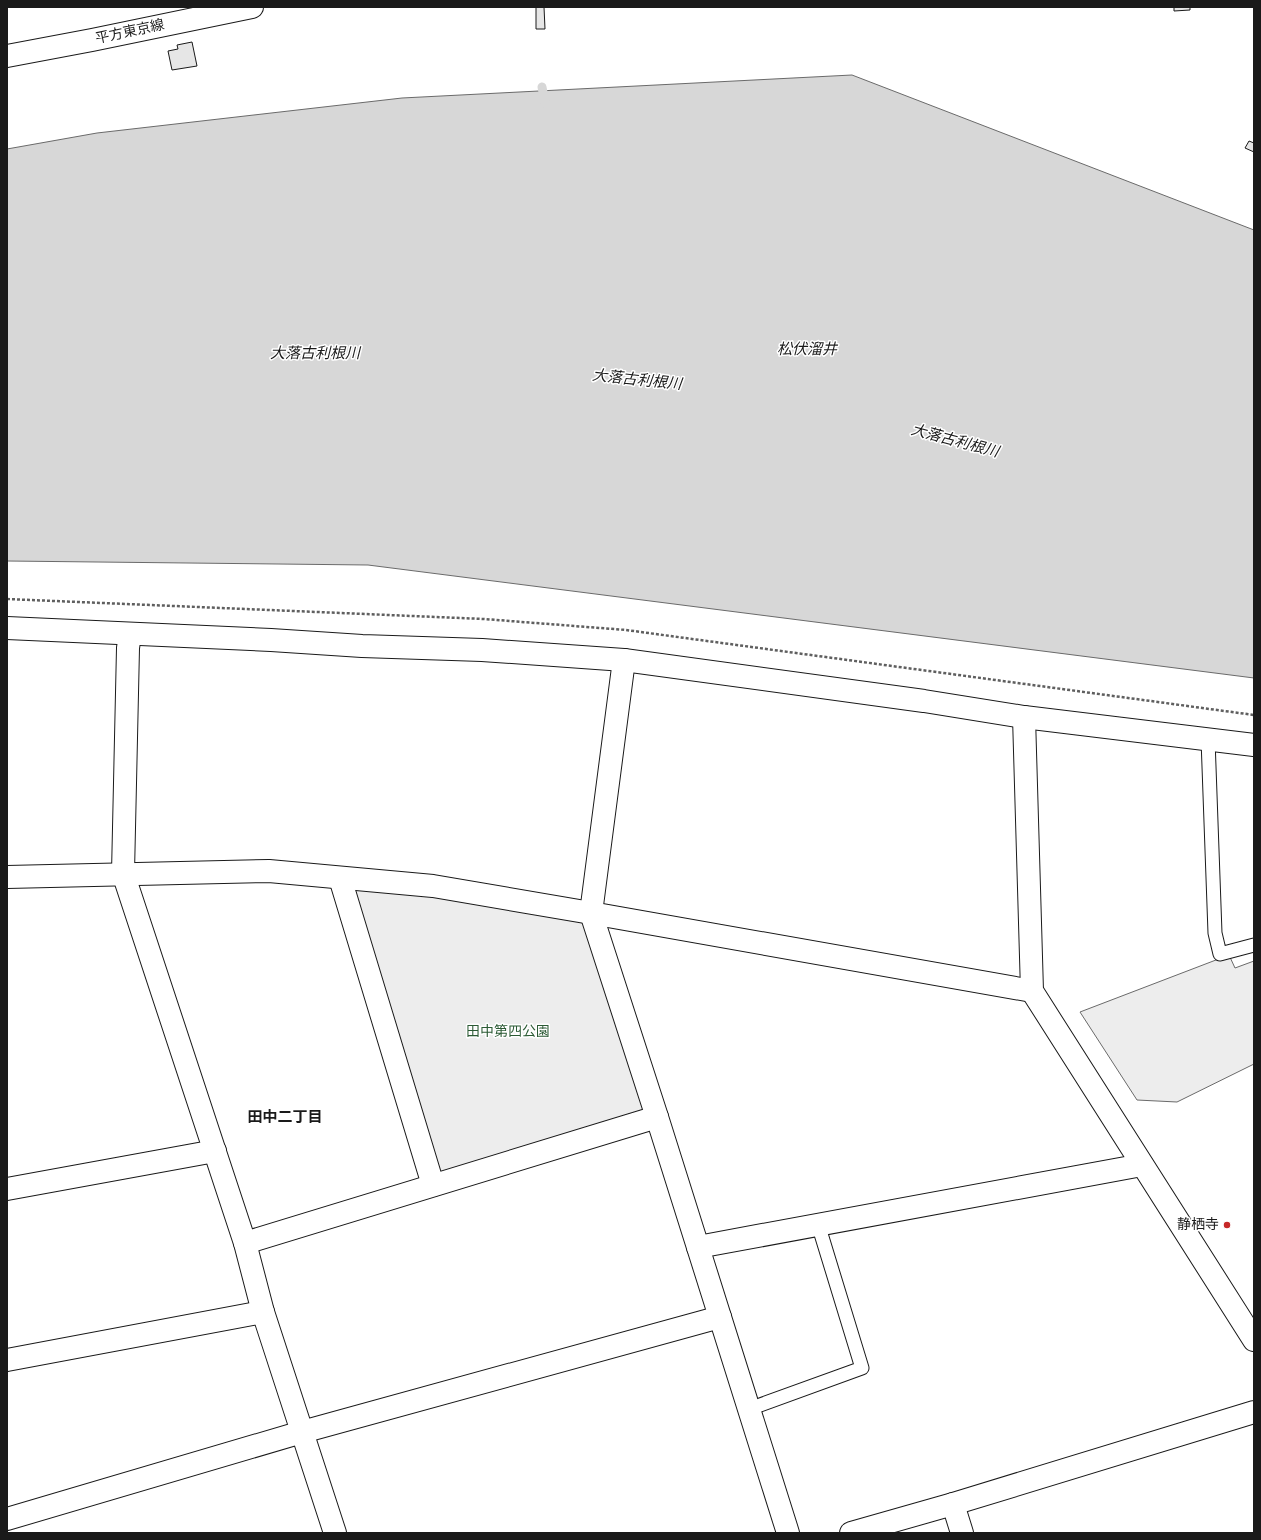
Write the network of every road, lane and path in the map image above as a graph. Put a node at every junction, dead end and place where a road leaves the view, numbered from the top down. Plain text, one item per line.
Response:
1 (252, 7) edge
2 (7, 56) edge
3 (7, 628) edge
4 (130, 634) junction
5 (624, 660) junction
6 (1024, 717) junction
7 (1208, 739) junction
8 (1254, 745) edge
9 (123, 873) junction
10 (7, 877) edge
11 (340, 878) junction
12 (590, 913) junction
13 (1254, 945) edge
14 (1032, 991) junction
15 (657, 1117) junction
16 (215, 1151) junction
17 (1142, 1165) junction
18 (434, 1185) junction
19 (7, 1189) edge
20 (818, 1224) junction
21 (245, 1243) junction
22 (698, 1247) junction
23 (263, 1312) junction
24 (720, 1317) junction
25 (1254, 1340) edge
26 (7, 1360) edge
27 (749, 1409) junction
28 (1254, 1412) edge
29 (302, 1432) junction
30 (953, 1504) junction
31 (7, 1519) edge
32 (335, 1533) edge
33 (788, 1533) edge
34 (851, 1533) edge
35 (962, 1533) edge

1 - 2 street, 平方東京線
3 - 4 street
4 - 5 street
4 - 9 street
5 - 6 street
5 - 12 street
6 - 7 street
6 - 14 street
7 - 8 street
7 - 13 lane
9 - 10 street
9 - 11 street
9 - 16 street
11 - 12 street
11 - 18 street
12 - 14 street
12 - 15 street
14 - 17 street
15 - 18 street
15 - 22 street
16 - 19 street
16 - 21 street
17 - 20 street
17 - 25 street
18 - 21 street
20 - 22 street
20 - 27 lane
21 - 23 street
22 - 24 street
23 - 26 street
23 - 29 street
24 - 27 street
24 - 29 street
27 - 33 street
28 - 30 street
29 - 31 street
29 - 32 street
30 - 34 street
30 - 35 street

